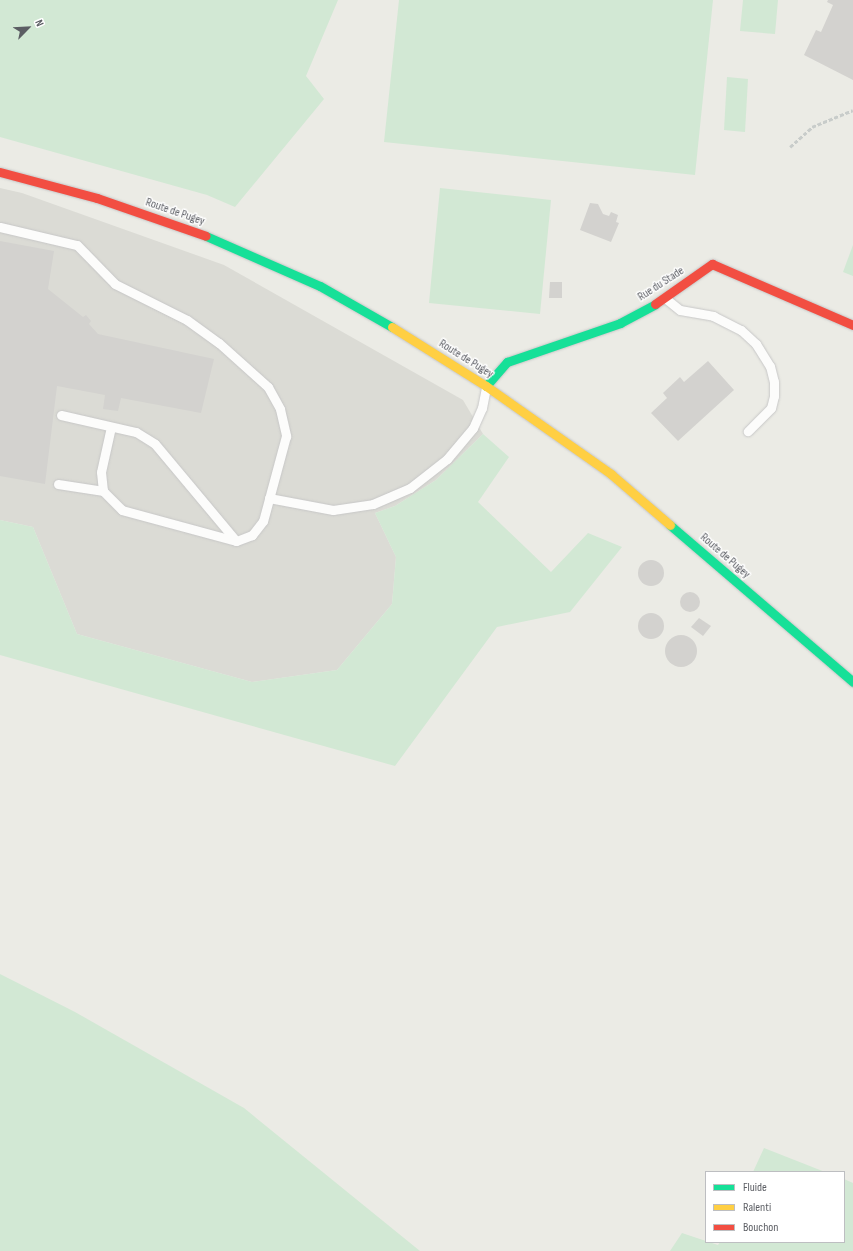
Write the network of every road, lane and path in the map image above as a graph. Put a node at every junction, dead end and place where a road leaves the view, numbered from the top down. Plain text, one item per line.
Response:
1 (853, 110) edge
2 (790, 148) dead end
3 (0, 172) edge
4 (0, 227) edge
5 (665, 298) junction
6 (853, 325) edge
7 (486, 386) junction
8 (61, 415) dead end
9 (112, 427) junction
10 (748, 431) dead end
11 (58, 484) dead end
12 (104, 491) junction
13 (269, 498) junction
14 (236, 541) junction
15 (853, 682) edge

1 - 2 path
3 - 7 main road, Route de Pugey
4 - 13 lane
5 - 6 main road, Rue du Stade
5 - 7 main road, Rue du Stade
5 - 10 lane
7 - 13 lane
7 - 15 main road, Route de Pugey
8 - 9 lane
9 - 12 lane
9 - 14 lane
11 - 12 lane
12 - 14 lane
13 - 14 lane

